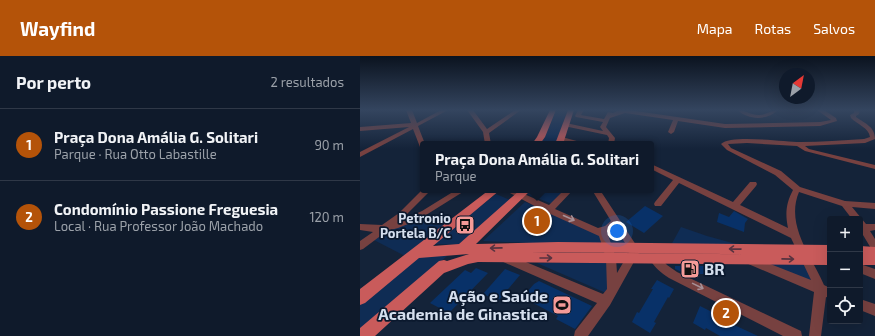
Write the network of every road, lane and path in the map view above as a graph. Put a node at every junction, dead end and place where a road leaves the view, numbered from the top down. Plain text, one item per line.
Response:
1 (419, 123) edge
2 (480, 123) edge
3 (499, 123) edge
4 (547, 123) edge
5 (605, 123) edge
6 (674, 123) edge
7 (701, 123) edge
8 (768, 123) edge
9 (824, 123) edge
10 (860, 123) edge
11 (566, 124) joint
12 (415, 125) junction
13 (771, 126) junction
14 (360, 129) edge
15 (486, 132) junction
16 (670, 132) dead end
17 (609, 134) junction
18 (421, 141) edge
19 (488, 141) edge
20 (538, 141) edge
21 (561, 141) edge
22 (612, 141) edge
23 (799, 144) junction
24 (360, 155) edge
25 (654, 167) edge
26 (875, 167) edge
27 (678, 179) junction
28 (753, 184) dead end
29 (797, 189) junction
30 (425, 193) edge
31 (457, 193) edge
32 (491, 193) edge
33 (524, 193) edge
34 (566, 193) edge
35 (598, 193) edge
36 (658, 204) dead end
37 (845, 204) junction
38 (735, 206) junction
39 (875, 206) edge
40 (549, 210) junction
41 (855, 216) edge
42 (616, 222) junction
43 (863, 225) edge
44 (360, 227) edge
45 (863, 227) edge
46 (875, 227) edge
47 (386, 228) junction
48 (600, 231) junction
49 (794, 235) junction
50 (360, 246) edge
51 (875, 247) edge
52 (463, 248) junction
53 (827, 250) edge
54 (863, 251) edge
55 (875, 252) edge
56 (417, 253) junction
57 (610, 253) junction
58 (633, 253) junction
59 (804, 254) junction
60 (502, 257) junction
61 (654, 258) junction
62 (746, 259) junction
63 (827, 259) edge
64 (863, 260) edge
65 (875, 260) edge
66 (439, 269) junction
67 (863, 269) edge
68 (875, 274) edge
69 (613, 290) junction
70 (825, 291) edge
71 (360, 298) edge
72 (606, 300) junction
73 (863, 305) edge
74 (875, 310) edge
75 (363, 336) edge
76 (580, 336) edge
77 (796, 336) edge
78 (815, 336) edge

1 - 12 street
2 - 15 street
3 - 15 street
4 - 20 main road
5 - 17 street
6 - 16 street
7 - 13 street
8 - 13 street
9 - 13 street
10 - 23 street
11 - 17 street
11 - 21 main road
12 - 14 street
12 - 18 street
12 - 24 street
15 - 19 street
17 - 22 street
23 - 26 street
23 - 29 street
25 - 27 street
27 - 36 street
27 - 38 street
28 - 38 street
29 - 37 street
29 - 49 street
30 - 47 street
31 - 47 street
32 - 56 main road
33 - 40 street
33 - 52 main road
34 - 40 street
35 - 42 street
37 - 39 street
37 - 41 street
38 - 49 street
40 -> 48 street
42 - 48 street
42 - 58 street
43 - 46 street
44 - 47 street
45 - 51 street
47 - 50 street
48 - 57 street
49 - 59 street
52 - 56 main road
57 -> 52 main road
52 - 66 main road
53 - 59 main road
54 - 55 main road
56 - 71 main road
57 - 58 main road
60 -> 57 main road
57 - 69 street
59 -> 58 main road
58 - 61 main road
58 - 69 street
62 -> 59 main road
59 - 63 main road
59 - 70 street
60 - 66 main road
60 - 72 street
61 - 62 main road
61 -> 77 street
62 - 70 street
64 - 65 main road
66 - 75 main road
67 - 68 street
69 - 72 street
70 - 78 street
72 - 76 street
73 - 74 street

